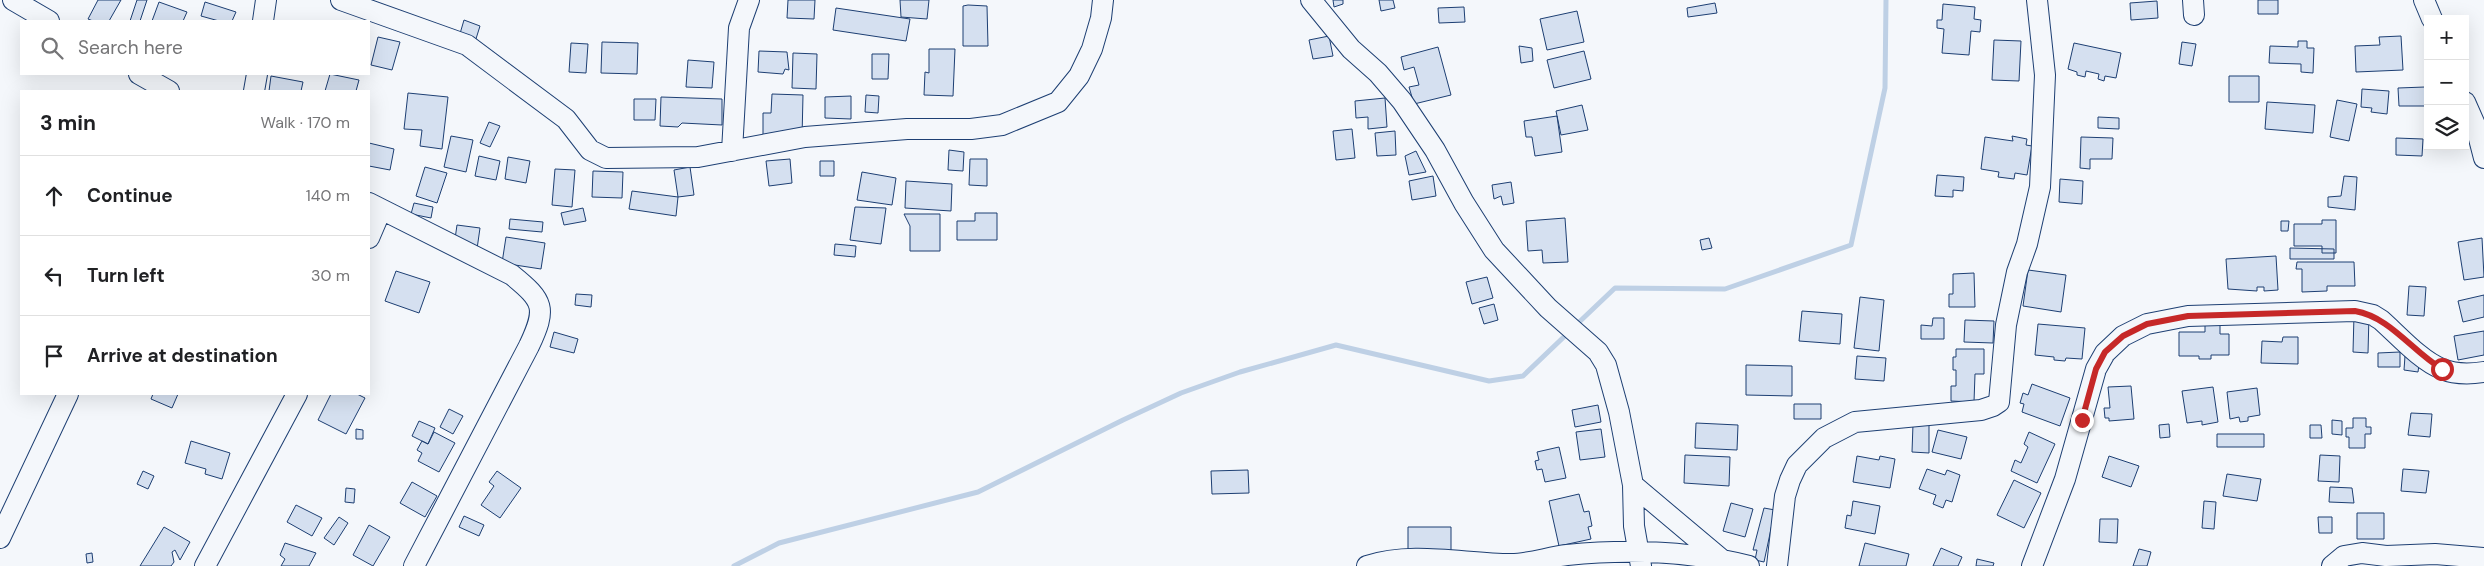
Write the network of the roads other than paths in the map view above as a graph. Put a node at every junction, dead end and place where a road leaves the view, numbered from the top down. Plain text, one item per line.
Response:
1 (13, 0) edge
2 (266, 0) edge
3 (341, 0) edge
4 (749, 0) edge
5 (1102, 0) edge
6 (1311, 0) edge
7 (2037, 0) edge
8 (2424, 0) edge
9 (48, 14) edge
10 (2430, 15) edge
11 (263, 20) edge
12 (141, 75) edge
13 (257, 75) edge
14 (167, 90) edge
15 (254, 90) edge
16 (2466, 105) edge
17 (732, 151) junction
18 (2484, 158) edge
19 (375, 207) edge
20 (370, 233) edge
21 (2484, 372) edge
22 (68, 395) edge
23 (296, 395) edge
24 (1633, 485) junction
25 (0, 538) edge
26 (1640, 558) edge
27 (2484, 558) edge
28 (1720, 559) junction
29 (205, 566) edge
30 (414, 566) edge
31 (1367, 566) edge
32 (1749, 566) edge
33 (1777, 566) edge
34 (2032, 566) edge
35 (2332, 566) edge

1 - 9 street
2 - 11 street
3 - 17 street
4 - 17 street
5 - 17 street
6 - 24 street
7 - 33 street
8 - 10 street
12 - 14 street
13 - 15 street
16 - 18 street
19 - 20 street
19 - 30 street
21 - 34 street
22 - 25 street
23 - 29 street
24 - 26 street
24 - 28 street
26 - 28 street
26 - 31 street
27 - 35 street
28 - 32 street

